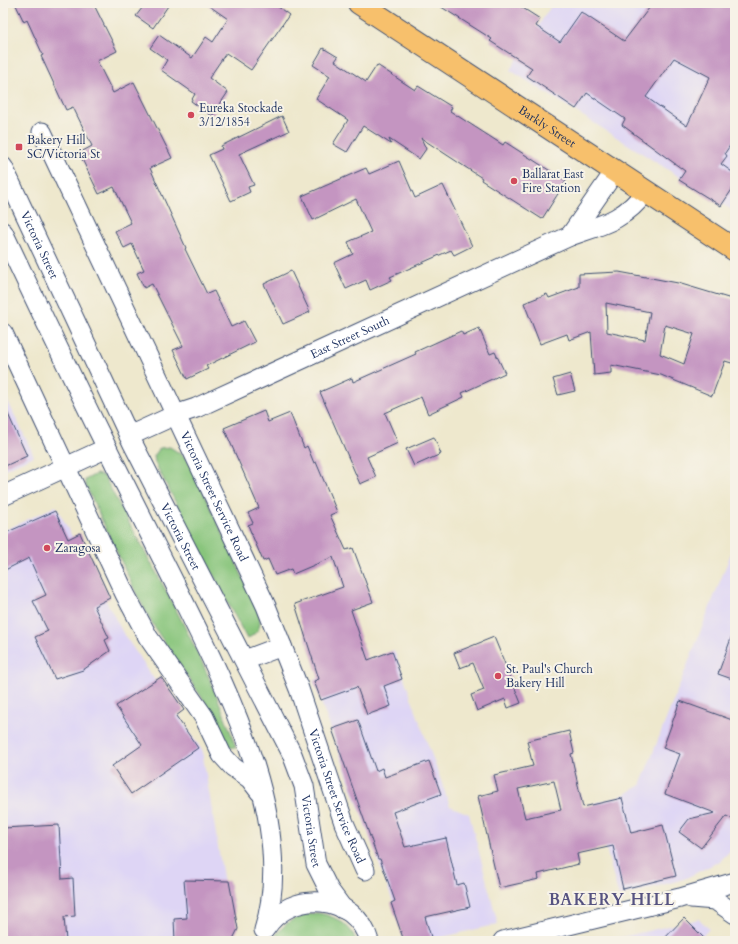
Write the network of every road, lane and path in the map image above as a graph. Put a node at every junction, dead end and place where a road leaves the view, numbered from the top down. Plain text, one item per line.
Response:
1 (359, 3) edge
2 (42, 132) dead end
3 (3, 167) edge
4 (615, 171) junction
5 (646, 191) junction
6 (3, 232) edge
7 (570, 236) junction
8 (735, 250) edge
9 (3, 333) edge
10 (175, 415) junction
11 (129, 436) junction
12 (107, 448) junction
13 (66, 467) junction
14 (3, 496) edge
15 (282, 646) junction
16 (245, 660) junction
17 (264, 798) junction
18 (365, 870) dead end
19 (735, 883) edge
20 (680, 898) junction
21 (343, 909) junction
22 (735, 914) edge
23 (261, 936) edge
24 (371, 938) edge
25 (503, 941) edge

1 - 4 main road, Barkly Street
2 - 10 street, Victoria Street Service Road
3 - 11 street, Victoria Street
4 - 5 main road, Barkly Street
4 - 7 street
5 - 7 street, East Street South
5 - 8 main road, Barkly Street
6 - 12 street
7 - 10 street, East Street South
9 - 13 street
10 - 11 street, East Street South
10 - 15 street, Victoria Street Service Road
11 - 16 street, Victoria Street
12 - 13 street
12 - 17 street
13 - 14 street
13 - 17 street
15 - 16 street
15 - 18 street, Victoria Street Service Road
16 - 21 street, Victoria Street
17 - 23 street
19 - 20 street
19 - 22 street
20 - 22 street
20 - 25 street
21 - 23 street
21 - 24 street

